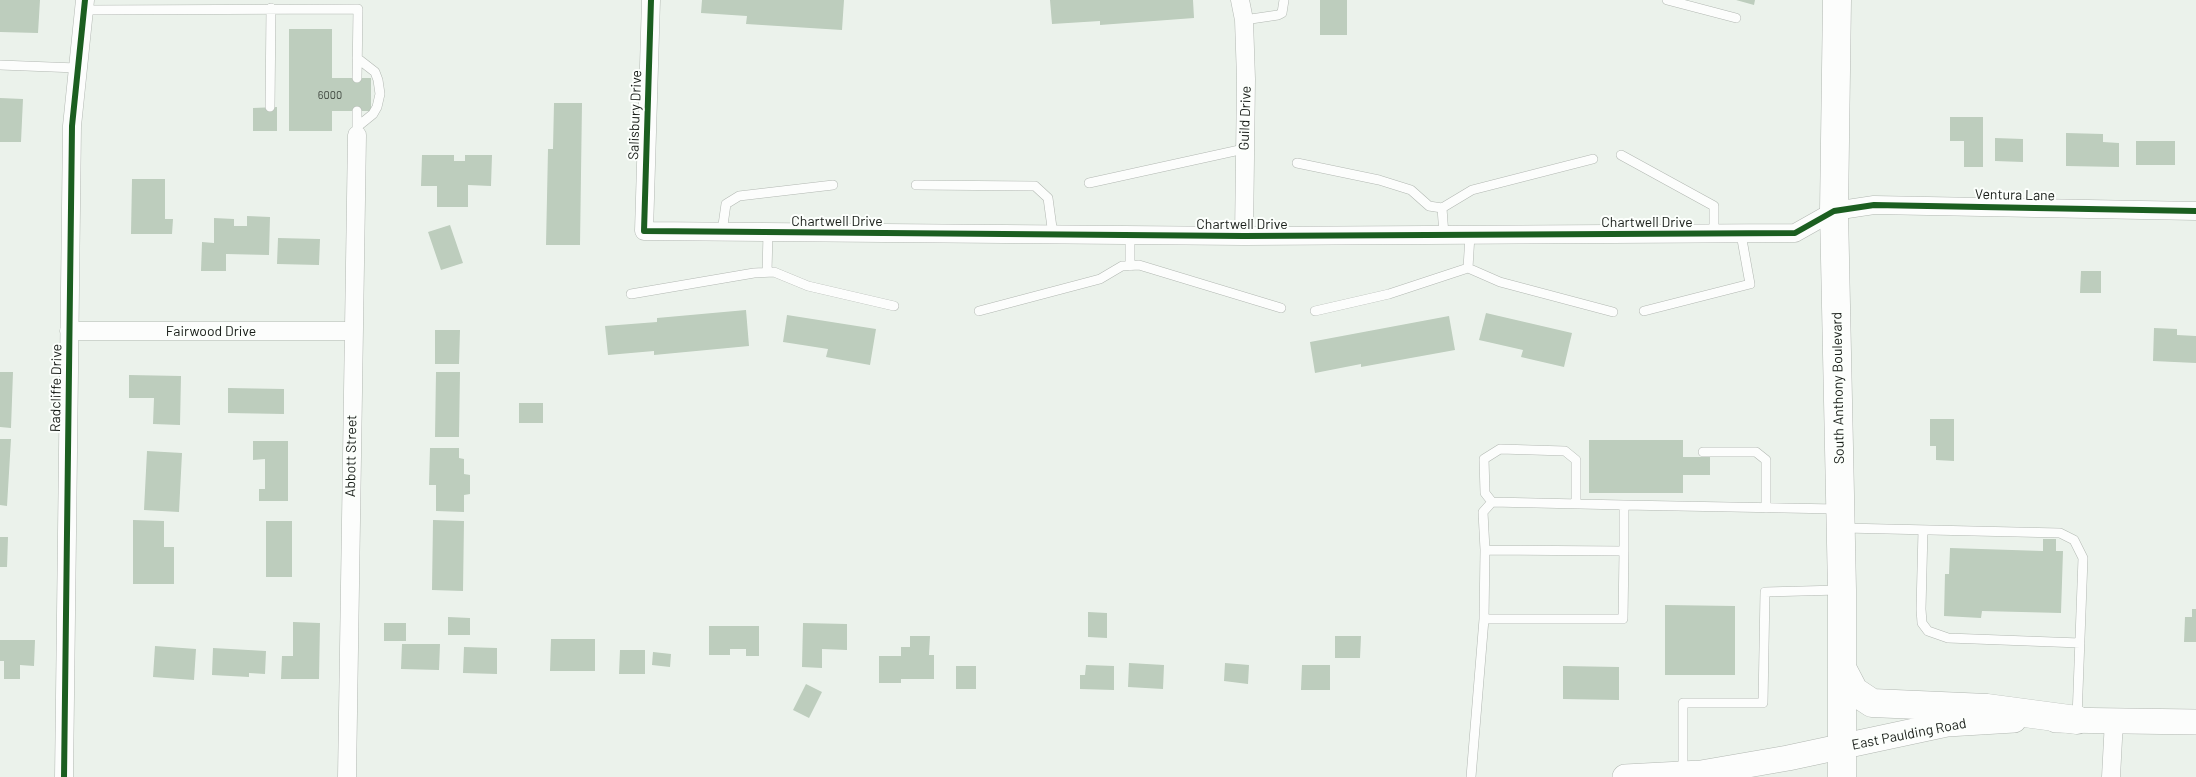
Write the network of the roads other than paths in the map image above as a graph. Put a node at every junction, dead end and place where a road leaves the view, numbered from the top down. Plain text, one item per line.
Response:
1 (651, 0) edge
2 (1240, 0) edge
3 (1284, 0) edge
4 (1667, 0) edge
5 (1837, 0) edge
6 (85, 5) edge
7 (271, 8) junction
8 (1736, 18) dead end
9 (1244, 20) junction
10 (357, 58) junction
11 (0, 64) edge
12 (77, 68) junction
13 (357, 78) dead end
14 (270, 108) dead end
15 (357, 112) dead end
16 (357, 131) junction
17 (1244, 149) junction
18 (1621, 155) dead end
19 (1593, 159) dead end
20 (1297, 163) dead end
21 (1089, 183) dead end
22 (833, 185) dead end
23 (916, 185) dead end
24 (1442, 208) junction
25 (1834, 211) junction
26 (2196, 211) edge
27 (644, 232) joint
28 (722, 232) junction
29 (768, 233) junction
30 (1714, 234) junction
31 (1741, 234) junction
32 (1053, 235) junction
33 (1444, 235) junction
34 (1470, 235) junction
35 (1130, 236) junction
36 (1244, 236) junction
37 (1130, 266) junction
38 (1468, 268) junction
39 (767, 272) junction
40 (631, 294) dead end
41 (894, 306) dead end
42 (1281, 308) dead end
43 (979, 311) dead end
44 (1315, 311) dead end
45 (1644, 311) dead end
46 (1613, 312) dead end
47 (69, 331) junction
48 (353, 331) junction
49 (1703, 452) dead end
50 (1492, 502) junction
51 (1576, 504) junction
52 (1624, 505) junction
53 (1766, 508) junction
54 (1840, 519) junction
55 (1923, 530) junction
56 (1485, 550) junction
57 (1624, 551) junction
58 (1842, 590) junction
59 (1484, 619) junction
60 (2080, 643) junction
61 (1842, 668) junction
62 (2077, 720) junction
63 (2114, 720) junction
64 (2196, 722) edge
65 (1842, 747) junction
66 (1683, 775) junction
67 (64, 777) edge
68 (347, 777) edge
69 (1471, 777) edge
70 (1625, 777) edge
71 (1842, 777) edge
72 (2112, 777) edge

1 - 27 street, Salisbury Drive
2 - 9 street, Guild Drive
3 - 9 lane
4 - 8 lane
5 - 25 main road, South Anthony Boulevard
6 - 7 lane
6 - 12 street, Radcliffe Drive
7 - 10 lane
7 - 14 lane
9 - 17 street, Guild Drive
10 - 13 lane
10 - 16 lane
11 - 12 lane
12 - 47 street, Radcliffe Drive
15 - 16 lane
16 - 48 street, Abbott Street
17 - 21 lane
17 - 36 street, Guild Drive
18 - 30 lane
19 - 24 lane
20 - 24 lane
22 - 28 lane
23 - 32 lane
24 - 33 lane
25 - 26 street, Ventura Lane
25 - 31 street, Chartwell Drive
25 - 54 main road, South Anthony Boulevard
27 - 28 street, Chartwell Drive
28 - 29 street, Chartwell Drive
29 - 32 street, Chartwell Drive
29 - 39 lane
30 - 31 street, Chartwell Drive
30 - 34 street, Chartwell Drive
31 - 45 lane
32 - 35 street, Chartwell Drive
33 - 34 street, Chartwell Drive
33 - 36 street, Chartwell Drive
34 - 38 lane
35 - 36 street, Chartwell Drive
35 - 37 lane
37 - 42 lane
37 - 43 lane
38 - 44 lane
38 - 46 lane
39 - 40 lane
39 - 41 lane
47 - 48 street, Fairwood Drive
47 - 67 street, Radcliffe Drive
48 - 68 street, Abbott Street
49 - 53 lane
50 - 51 lane
50 - 51 lane
50 - 56 lane
51 - 52 lane
52 - 53 lane
52 - 57 lane
53 - 54 lane
54 - 55 lane
54 - 58 main road, South Anthony Boulevard
55 - 60 lane
55 - 60 lane
56 - 57 lane
56 - 59 lane
57 - 59 lane
58 - 61 main road, South Anthony Boulevard
58 - 66 lane
59 - 69 lane
60 - 62 lane
61 - 62 main road
61 - 65 main road, South Anthony Boulevard
62 - 63 main road, East Paulding Road
62 - 65 main road, East Paulding Road
63 - 64 main road, East Paulding Road
63 - 72 street
65 - 66 main road, East Paulding Road
65 - 71 main road, South Anthony Boulevard
66 - 70 main road, East Paulding Road

